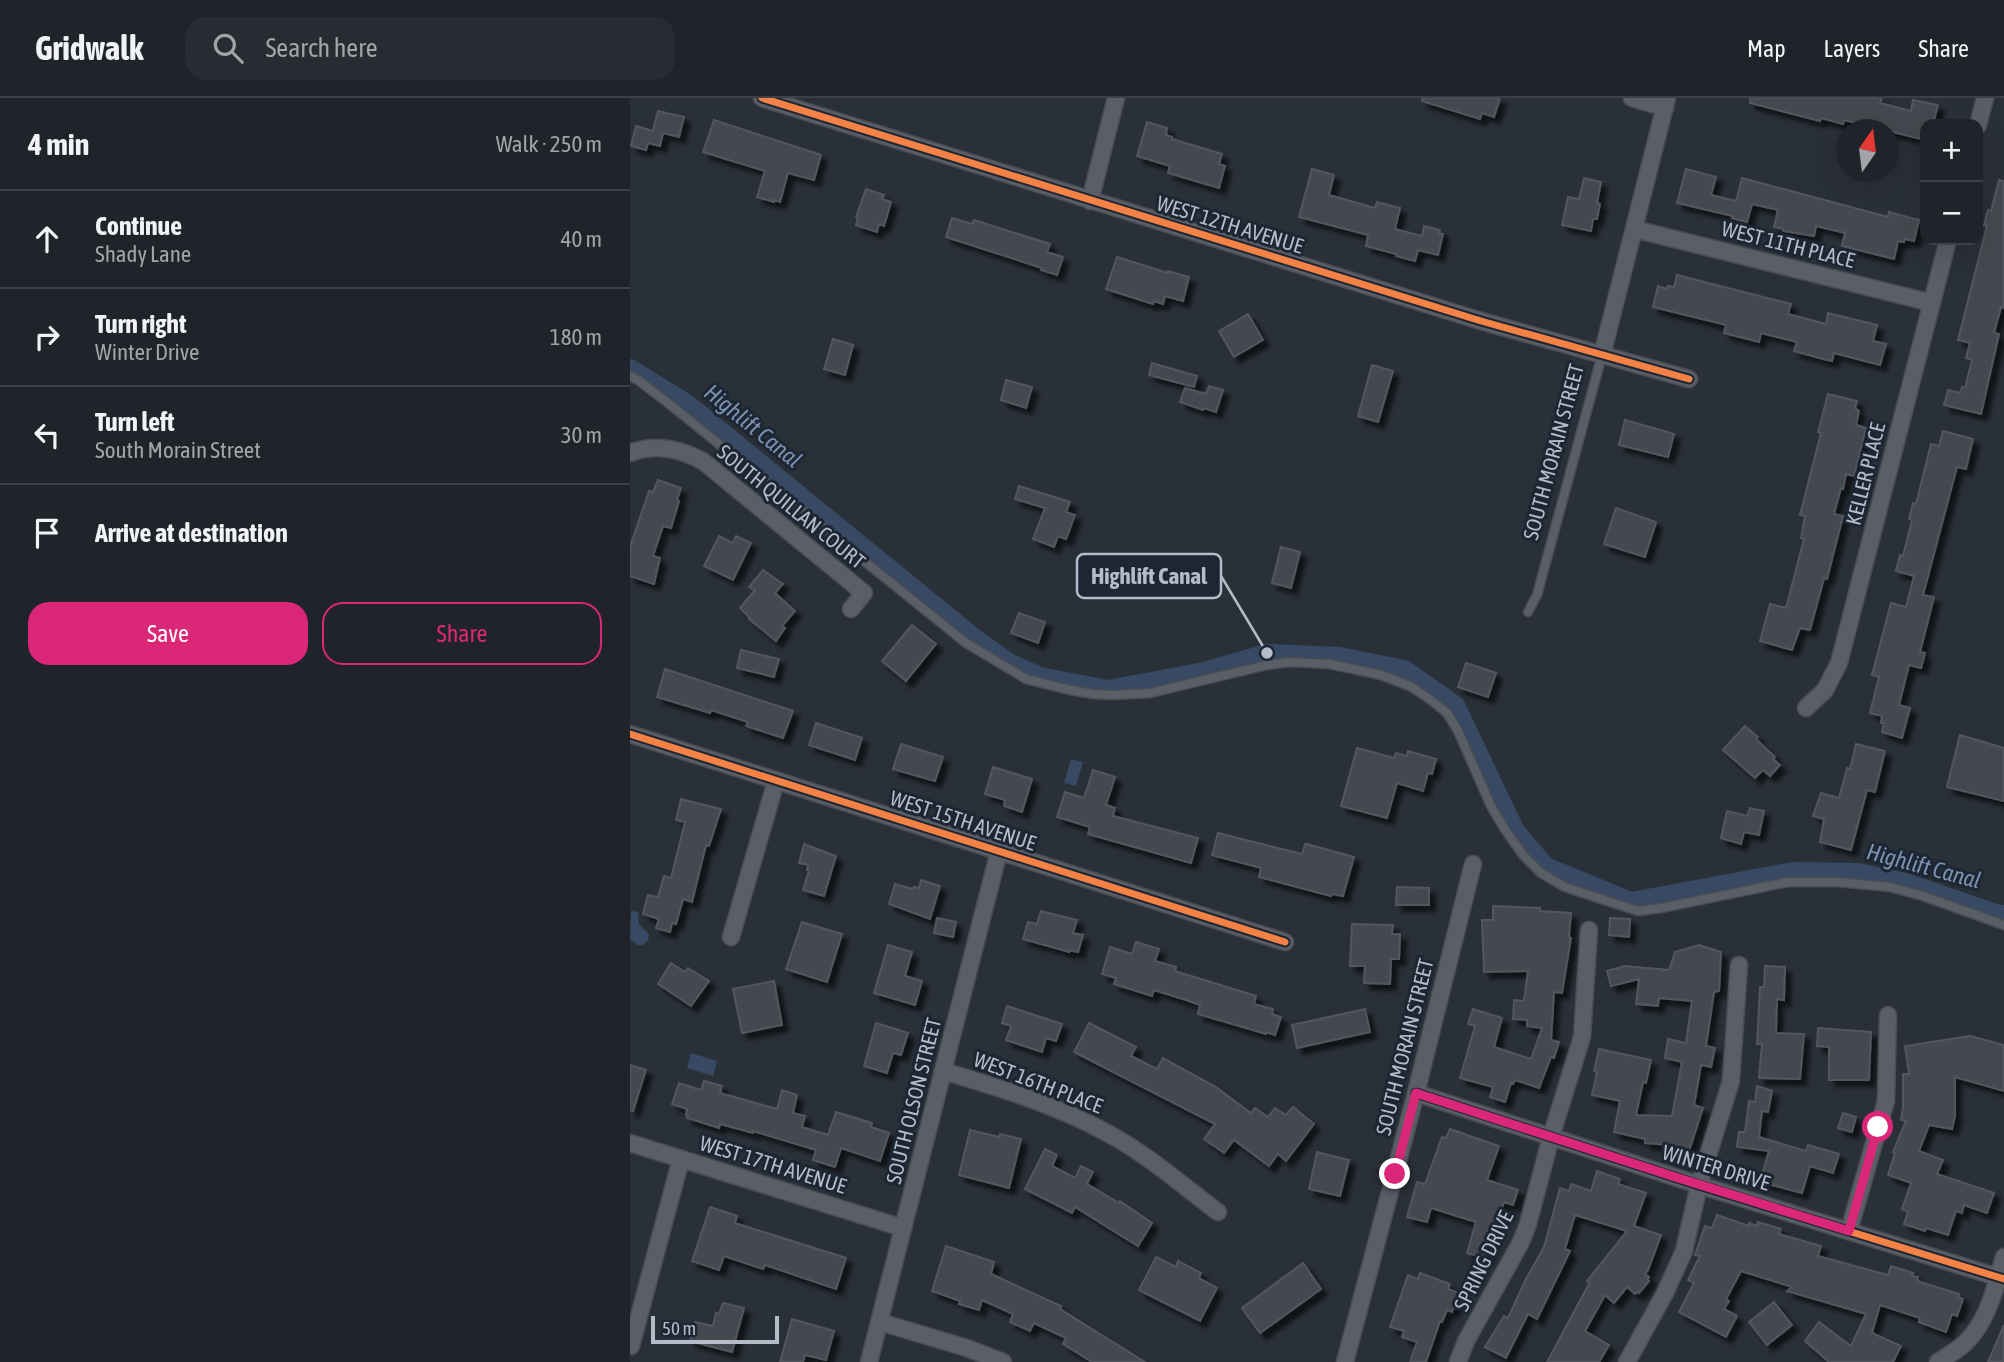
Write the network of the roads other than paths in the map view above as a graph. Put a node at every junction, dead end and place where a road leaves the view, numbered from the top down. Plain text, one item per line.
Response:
1 (762, 98) edge
2 (1116, 98) edge
3 (1632, 98) edge
4 (1985, 98) edge
5 (1666, 103) edge
6 (1980, 119) edge
7 (1090, 201) junction
8 (1633, 229) junction
9 (1947, 245) edge
10 (1932, 303) junction
11 (1602, 355) junction
12 (630, 376) edge
13 (1689, 379) dead end
14 (630, 453) edge
15 (851, 608) dead end
16 (1528, 612) dead end
17 (1806, 708) dead end
18 (630, 734) edge
19 (776, 780) junction
20 (999, 851) junction
21 (1473, 864) dead end
22 (2004, 925) edge
23 (1589, 930) dead end
24 (731, 937) dead end
25 (1285, 942) dead end
26 (1739, 965) dead end
27 (1888, 1015) dead end
28 (943, 1071) junction
29 (1416, 1093) junction
30 (1551, 1137) junction
31 (630, 1143) edge
32 (681, 1159) junction
33 (1699, 1185) junction
34 (1218, 1212) dead end
35 (903, 1228) junction
36 (1849, 1231) junction
37 (2004, 1257) edge
38 (2001, 1278) edge
39 (880, 1322) junction
40 (631, 1346) edge
41 (869, 1362) edge
42 (1003, 1362) edge
43 (1345, 1362) edge
44 (1458, 1362) edge
45 (1627, 1362) edge
46 (1938, 1362) edge

1 - 7 street, WEST 12TH AVENUE
2 - 7 street
3 - 5 street
4 - 6 street
5 - 8 street, SOUTH MORAIN STREET
7 - 11 street, WEST 12TH AVENUE
8 - 10 street, WEST 11TH PLACE
8 - 11 street, SOUTH MORAIN STREET
9 - 10 street, KELLER PLACE
10 - 17 street, KELLER PLACE
11 - 13 street, WEST 12TH AVENUE
11 - 16 lane, SOUTH MORAIN STREET
12 - 22 lane
14 - 15 street, SOUTH QUILLAN COURT
18 - 19 street, WEST 15TH AVENUE
19 - 20 street, WEST 15TH AVENUE
19 - 24 street
20 - 25 street, WEST 15TH AVENUE
20 - 28 street, SOUTH OLSON STREET
21 - 29 street, SOUTH MORAIN STREET
23 - 30 street, SPRING DRIVE
26 - 33 street
27 - 36 street
28 - 34 street, WEST 16TH PLACE
28 - 35 street, SOUTH OLSON STREET
29 - 30 street, WINTER DRIVE
29 - 43 street, SOUTH MORAIN STREET
30 - 33 street, WINTER DRIVE
30 - 44 street, SPRING DRIVE
31 - 32 street, WEST 17TH AVENUE
32 - 35 street, WEST 17TH AVENUE
32 - 40 street
33 - 36 street, WINTER DRIVE
33 - 45 street
35 - 39 street, SOUTH OLSON STREET
36 - 38 street, WINTER DRIVE
37 - 38 street
38 - 46 street
39 - 41 street, SOUTH OLSON STREET
39 - 42 street

